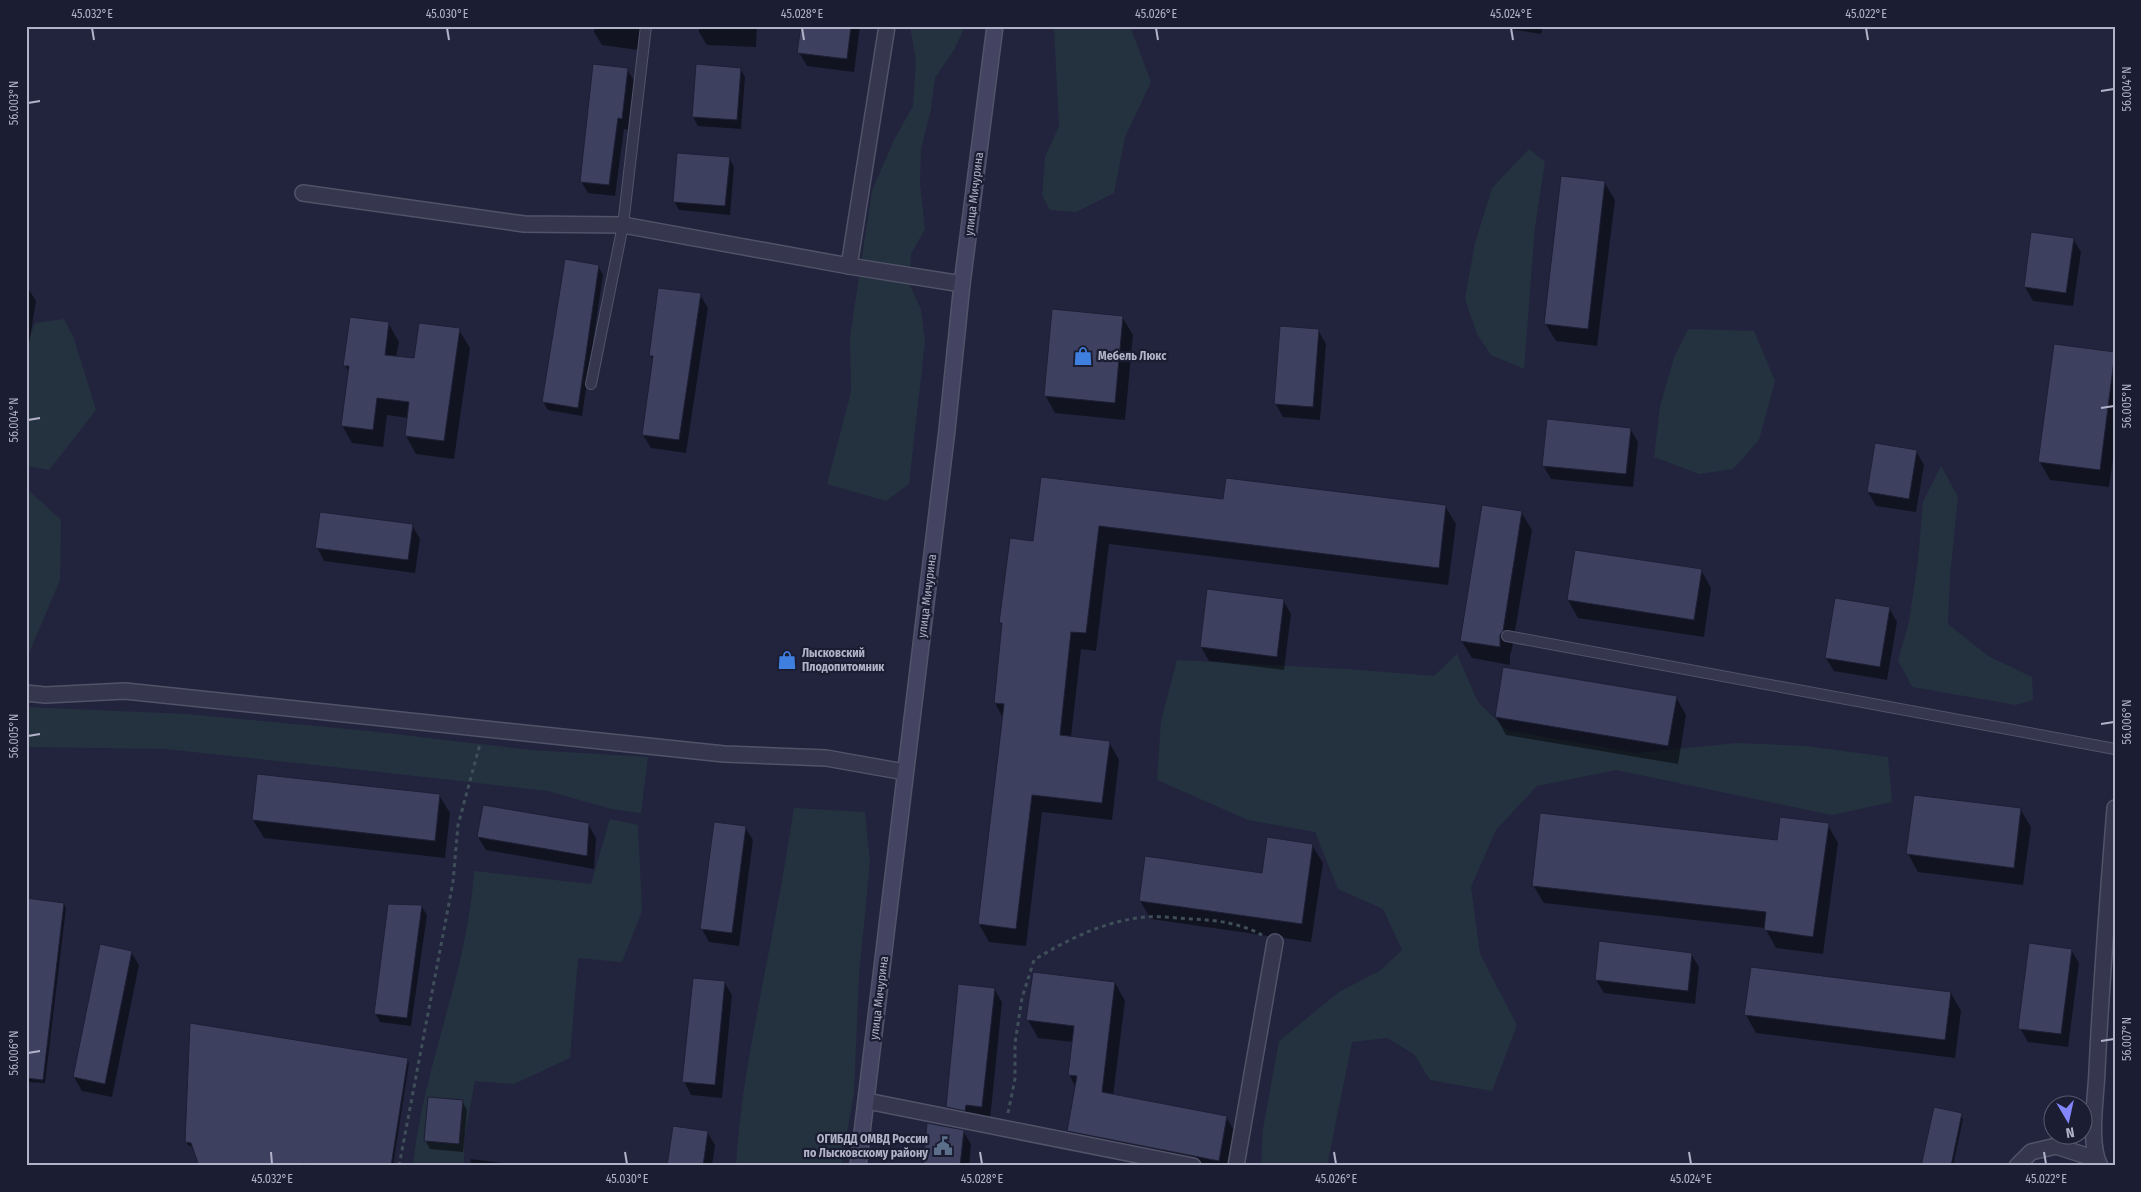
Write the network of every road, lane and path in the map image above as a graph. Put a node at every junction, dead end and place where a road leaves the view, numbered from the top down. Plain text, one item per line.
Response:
1 (646, 26) edge
2 (887, 26) edge
3 (995, 26) edge
4 (303, 193) dead end
5 (623, 225) junction
6 (850, 266) junction
7 (962, 284) junction
8 (591, 384) dead end
9 (1507, 636) dead end
10 (26, 693) edge
11 (484, 728) junction
12 (2115, 749) edge
13 (905, 772) junction
14 (2115, 808) edge
15 (1275, 942) joint
16 (867, 1101) junction
17 (1004, 1128) junction
18 (2098, 1162) edge
19 (399, 1166) edge
20 (858, 1166) edge
21 (1193, 1166) edge
22 (1236, 1166) edge
23 (2017, 1166) edge

1 - 5 lane
2 - 6 street
3 - 7 main road, улица Мичурина
4 - 5 street
5 - 6 street
5 - 8 lane
6 - 7 street
7 - 13 main road, улица Мичурина
9 - 12 lane
10 - 11 street
11 - 13 street
11 - 19 path
13 - 16 main road, улица Мичурина
14 - 18 street
15 - 17 path
15 - 22 street
16 - 17 street
16 - 20 main road, улица Мичурина
17 - 21 street
18 - 23 street

